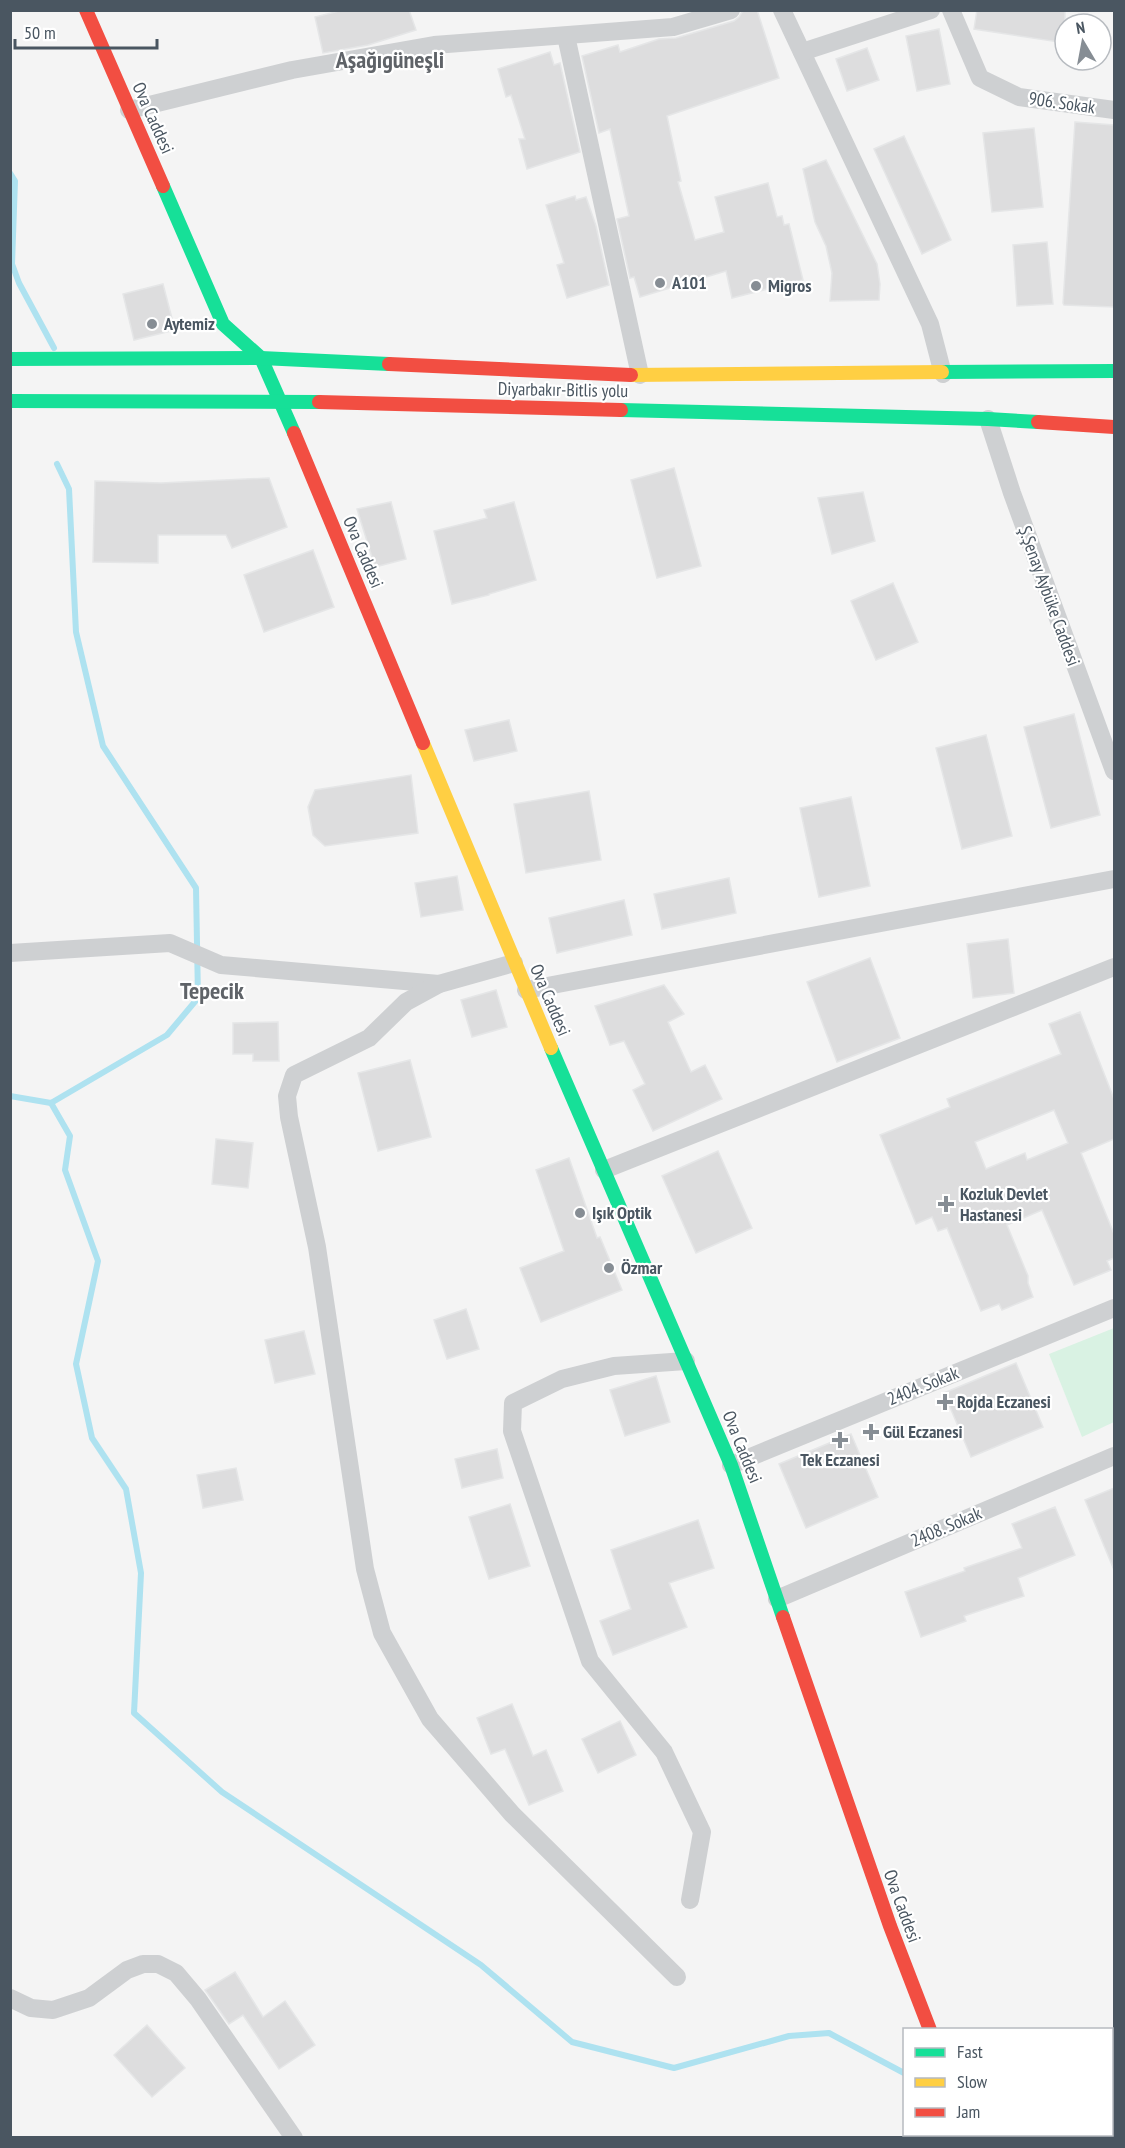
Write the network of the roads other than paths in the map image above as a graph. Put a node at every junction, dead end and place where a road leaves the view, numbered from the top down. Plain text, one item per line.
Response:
1 (86, 10) edge
2 (731, 10) edge
3 (782, 10) edge
4 (931, 10) edge
5 (951, 10) edge
6 (566, 36) junction
7 (802, 52) junction
8 (129, 110) junction
9 (1114, 110) edge
10 (261, 358) junction
11 (10, 359) edge
12 (1114, 371) edge
13 (943, 374) junction
14 (640, 375) junction
15 (281, 400) junction
16 (10, 401) edge
17 (988, 419) junction
18 (1114, 427) edge
19 (1114, 771) edge
20 (1114, 879) edge
21 (10, 952) edge
22 (514, 963) junction
23 (1114, 967) edge
24 (439, 984) junction
25 (526, 990) junction
26 (604, 1170) junction
27 (1114, 1308) edge
28 (686, 1361) junction
29 (1114, 1456) edge
30 (731, 1465) junction
31 (777, 1599) junction
32 (690, 1900) dead end
33 (677, 1977) dead end
34 (10, 1998) edge
35 (929, 2028) edge
36 (294, 2138) edge

1 - 8 main road, Ova Caddesi
2 - 6 street
3 - 7 street
4 - 7 street
5 - 9 street, 906. Sokak
6 - 8 street
6 - 14 street
7 - 13 street
8 - 10 main road, Ova Caddesi
10 - 11 main road, Diyarbakır-Bitlis yolu
10 - 14 main road, Diyarbakır-Bitlis yolu
10 - 15 main road, Ova Caddesi
12 - 13 main road, Diyarbakır-Bitlis yolu
13 - 14 main road, Diyarbakır-Bitlis yolu
15 - 16 main road, Diyarbakır-Bitlis yolu
15 - 17 main road, Diyarbakır-Bitlis yolu
15 - 22 main road, Ova Caddesi
17 - 18 main road, Diyarbakır-Bitlis yolu
17 - 19 street, Ş.Şenay Aybüke Caddesi
20 - 25 street
21 - 24 street
22 - 24 street
22 - 25 main road, Ova Caddesi
23 - 26 street
24 - 33 street
25 - 26 main road, Ova Caddesi
26 - 28 main road, Ova Caddesi
27 - 30 street, 2404. Sokak
28 - 30 main road, Ova Caddesi
28 - 32 street
29 - 31 street, 2408. Sokak
30 - 31 main road, Ova Caddesi
31 - 35 main road, Ova Caddesi
34 - 36 street

